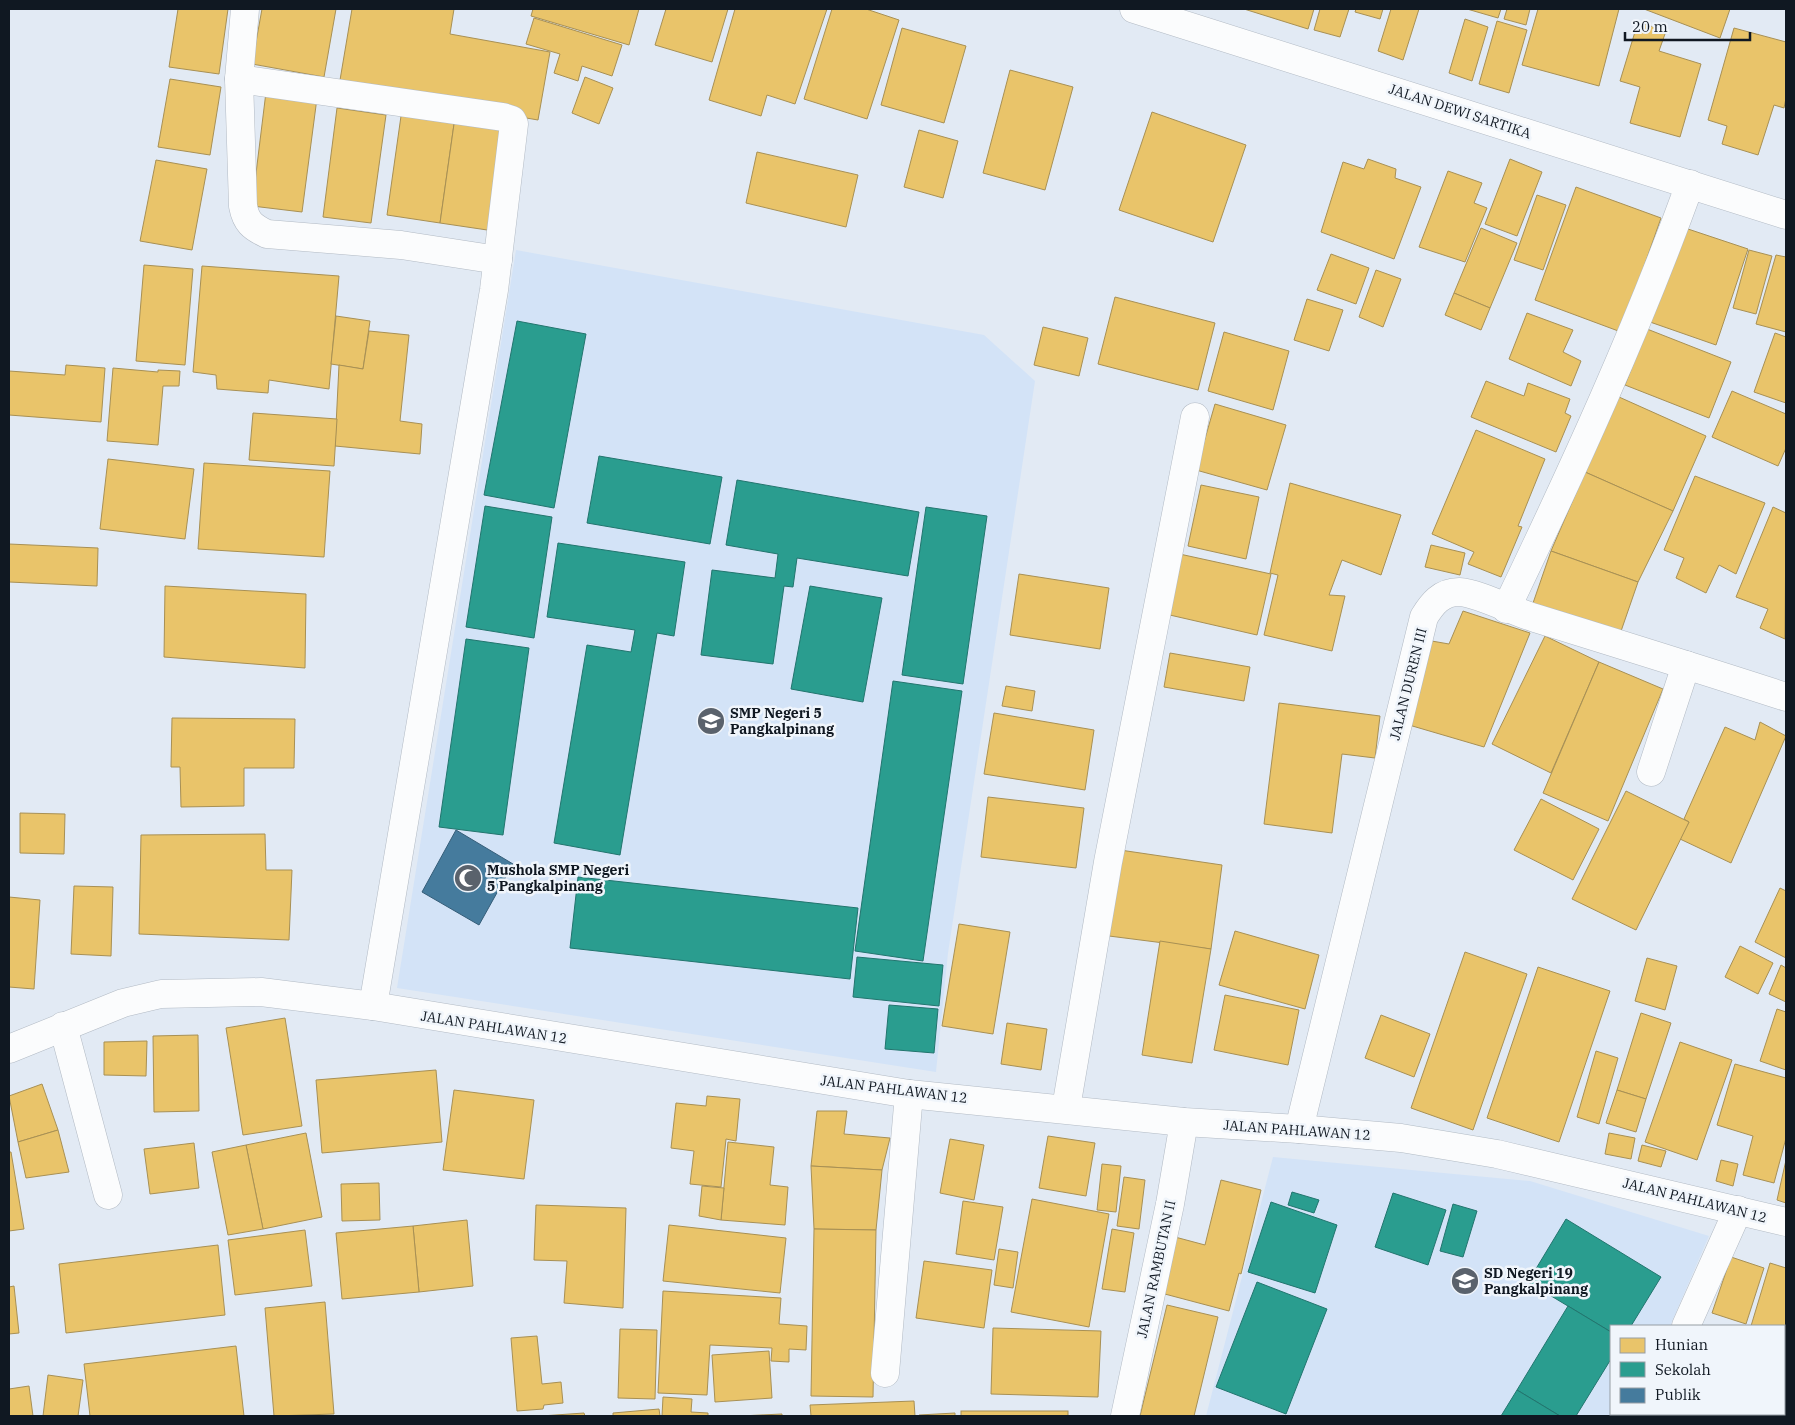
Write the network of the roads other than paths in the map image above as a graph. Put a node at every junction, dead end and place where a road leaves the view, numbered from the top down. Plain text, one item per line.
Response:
1 (245, 9) edge
2 (1134, 9) edge
3 (239, 79) junction
4 (1690, 184) junction
5 (1786, 215) edge
6 (498, 260) junction
7 (1194, 417) dead end
8 (1506, 608) junction
9 (1686, 665) junction
10 (1786, 697) edge
11 (1651, 772) dead end
12 (373, 1006) junction
13 (63, 1026) junction
14 (9, 1049) edge
15 (909, 1094) junction
16 (1066, 1108) junction
17 (1184, 1122) junction
18 (1299, 1129) junction
19 (108, 1195) dead end
20 (1738, 1210) junction
21 (1786, 1222) edge
22 (1686, 1325) edge
23 (885, 1373) dead end
24 (1125, 1416) edge

1 - 3 street
2 - 4 street, JALAN DEWI SARTIKA
3 - 6 street
3 - 6 street
4 - 5 street, JALAN DEWI SARTIKA
4 - 8 street
6 - 12 street
7 - 16 street
8 - 9 street, JALAN DUREN III
8 - 18 street, JALAN DUREN III
9 - 10 street, JALAN DUREN III
9 - 11 street
12 - 13 street, JALAN PAHLAWAN 12
12 - 15 street, JALAN PAHLAWAN 12
13 - 14 street, JALAN PAHLAWAN 12
13 - 19 street
15 - 16 street, JALAN PAHLAWAN 12
15 - 23 street
16 - 17 street, JALAN PAHLAWAN 12
17 - 18 street, JALAN PAHLAWAN 12
17 - 24 street, JALAN RAMBUTAN II
18 - 20 street, JALAN PAHLAWAN 12
20 - 21 street, JALAN PAHLAWAN 12
20 - 22 street

